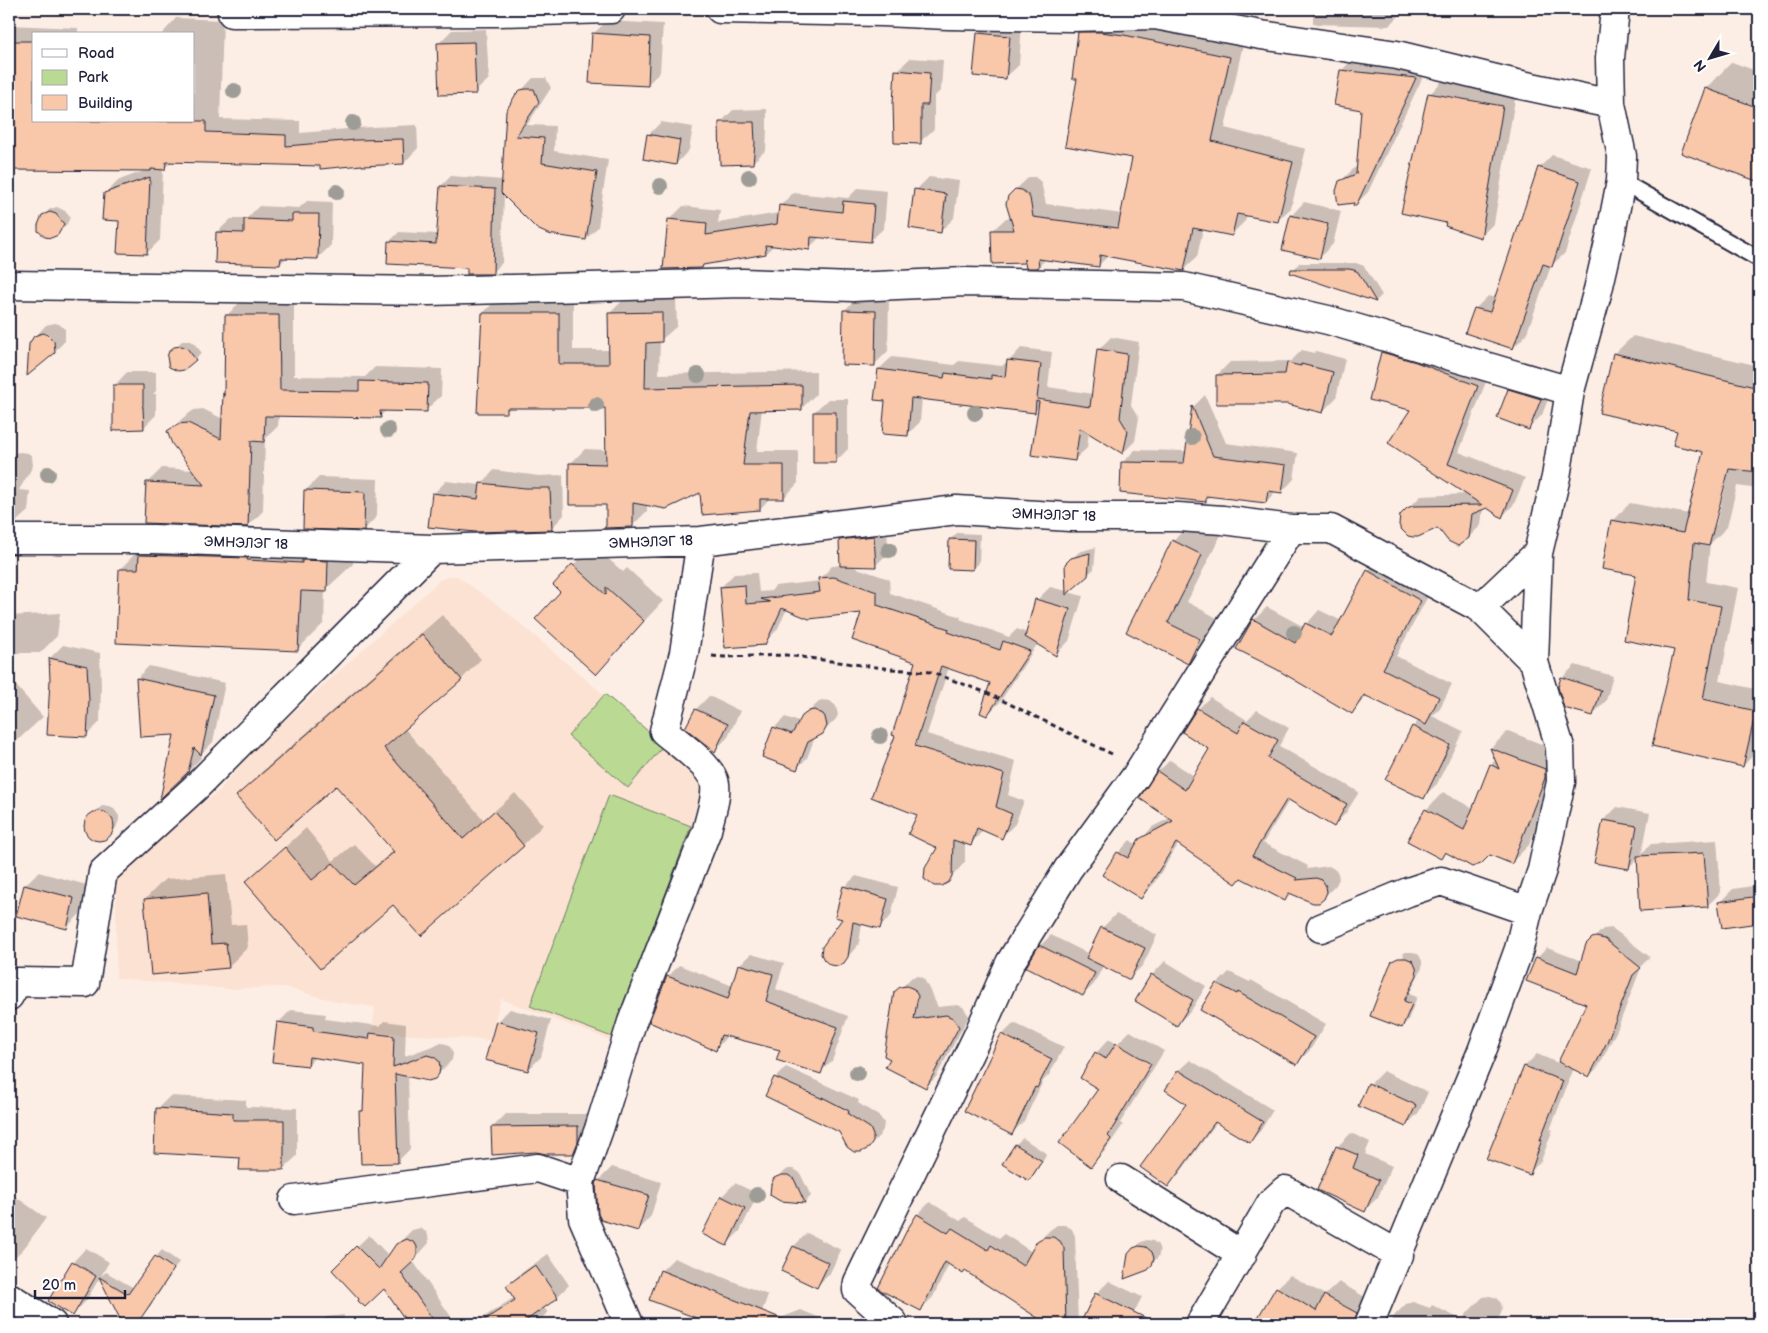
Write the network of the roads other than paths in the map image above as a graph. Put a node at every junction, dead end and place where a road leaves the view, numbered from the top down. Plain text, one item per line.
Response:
1 (232, 9) edge
2 (611, 9) edge
3 (720, 9) edge
4 (1615, 9) edge
5 (841, 10) edge
6 (1611, 104) junction
7 (1621, 180) junction
8 (1759, 259) edge
9 (9, 285) edge
10 (1570, 390) junction
11 (1291, 529) junction
12 (9, 539) edge
13 (701, 541) junction
14 (432, 549) junction
15 (1538, 552) junction
16 (1480, 608) junction
17 (1534, 662) junction
18 (1528, 911) junction
19 (1321, 928) dead end
20 (9, 996) edge
21 (1121, 1179) dead end
22 (580, 1182) junction
23 (294, 1200) dead end
24 (1242, 1255) junction
25 (1399, 1255) junction
26 (9, 1297) edge
27 (52, 1324) edge
28 (629, 1324) edge
29 (894, 1324) edge
30 (1200, 1324) edge
31 (1370, 1324) edge

1 - 2 street
3 - 5 street
4 - 6 street
5 - 6 street
6 - 7 street
7 - 8 lane
7 - 10 street
9 - 10 street
10 - 15 street
11 - 13 street, ЭМНЭЛЭГ 18
11 - 16 street, ЭМНЭЛЭГ 18
11 - 29 street
12 - 14 street, ЭМНЭЛЭГ 18
13 - 14 street, ЭМНЭЛЭГ 18
13 - 22 street
14 - 20 street
15 - 16 street
15 - 17 street
16 - 17 street, ЭМНЭЛЭГ 18
17 - 18 street
18 - 19 street
18 - 25 street
21 - 24 street
22 - 23 street
22 - 28 street
24 - 25 street
24 - 30 street
25 - 31 street
26 - 27 street

